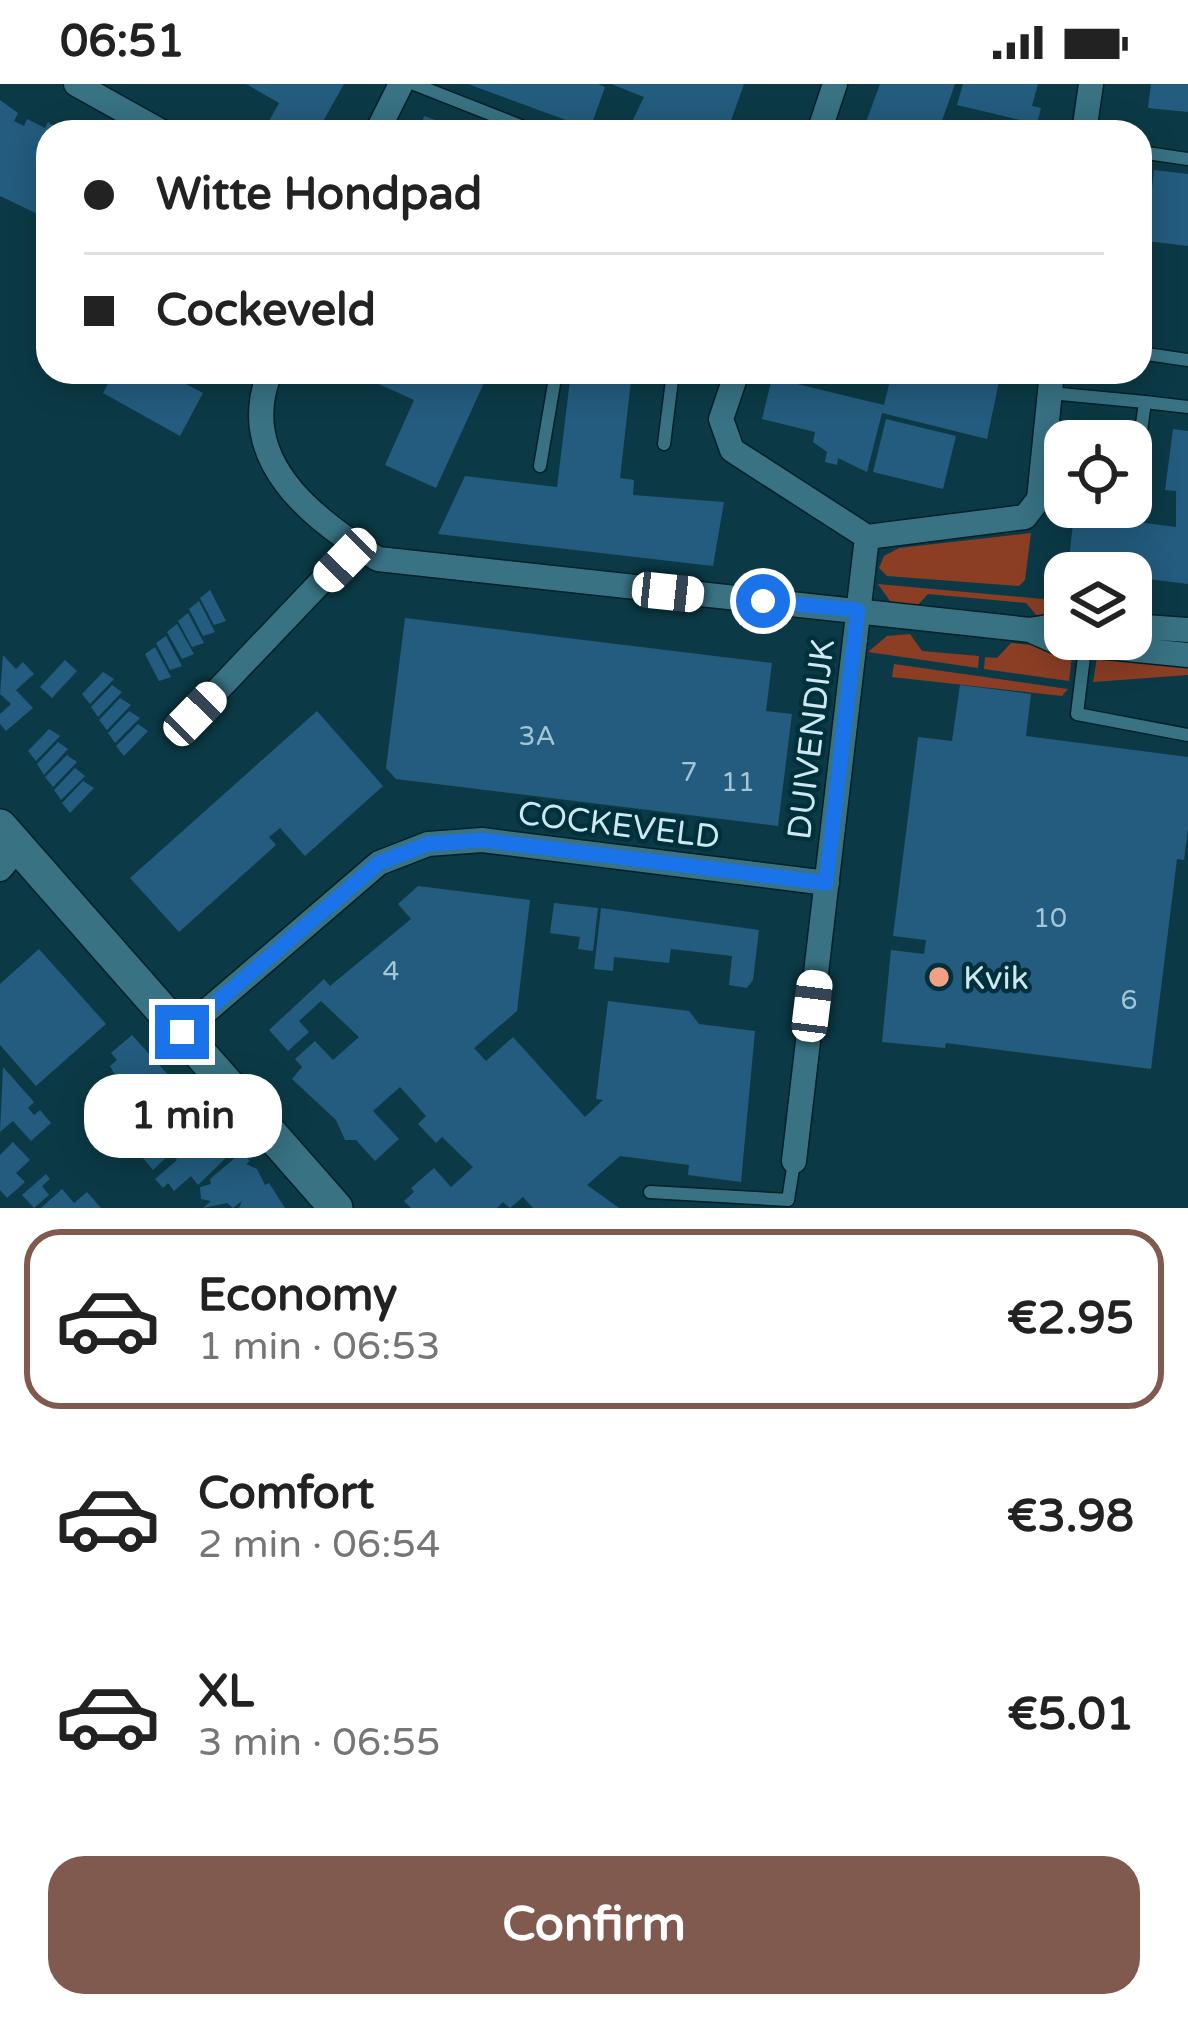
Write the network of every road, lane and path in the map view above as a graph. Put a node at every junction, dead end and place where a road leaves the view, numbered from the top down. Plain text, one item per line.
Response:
1 (76, 84) edge
2 (401, 84) edge
3 (414, 84) edge
4 (835, 84) edge
5 (1091, 84) edge
6 (140, 120) edge
7 (383, 120) edge
8 (506, 120) edge
9 (823, 120) edge
10 (1086, 120) edge
11 (1152, 154) edge
12 (1188, 159) edge
13 (1152, 355) edge
14 (1188, 360) edge
15 (265, 384) edge
16 (554, 384) edge
17 (672, 384) edge
18 (733, 384) edge
19 (1051, 384) edge
20 (1060, 384) edge
21 (1145, 402) junction
22 (1188, 407) edge
23 (1143, 420) edge
24 (664, 444) dead end
25 (540, 466) dead end
26 (1039, 499) junction
27 (1044, 499) edge
28 (867, 537) junction
29 (356, 545) junction
30 (858, 610) junction
31 (1152, 627) edge
32 (1044, 628) edge
33 (1030, 630) junction
34 (1188, 630) edge
35 (1044, 636) edge
36 (1152, 650) edge
37 (1188, 655) edge
38 (1084, 660) edge
39 (195, 714) dead end
40 (1188, 735) edge
41 (6, 847) edge
42 (826, 883) junction
43 (182, 1032) junction
44 (794, 1161) joint
45 (650, 1192) dead end
46 (336, 1208) edge

1 - 6 street
2 - 7 street
3 - 8 lane
4 - 9 street
5 - 10 street
11 - 12 lane
13 - 14 lane
15 - 29 street
16 - 25 lane
17 - 24 lane
18 - 28 street
19 - 26 street
20 - 21 lane
21 - 22 lane
21 - 23 lane
26 - 27 lane
26 - 28 street
28 - 30 street, DUIVENDIJK
29 - 30 street
29 - 39 street
30 - 33 street
30 - 42 street, DUIVENDIJK
31 - 34 street
32 - 33 street
33 - 35 street
36 - 37 street
38 - 40 lane
41 - 43 street
42 - 43 street, COCKEVELD
42 - 44 street, DUIVENDIJK
43 - 46 street
44 - 45 lane

